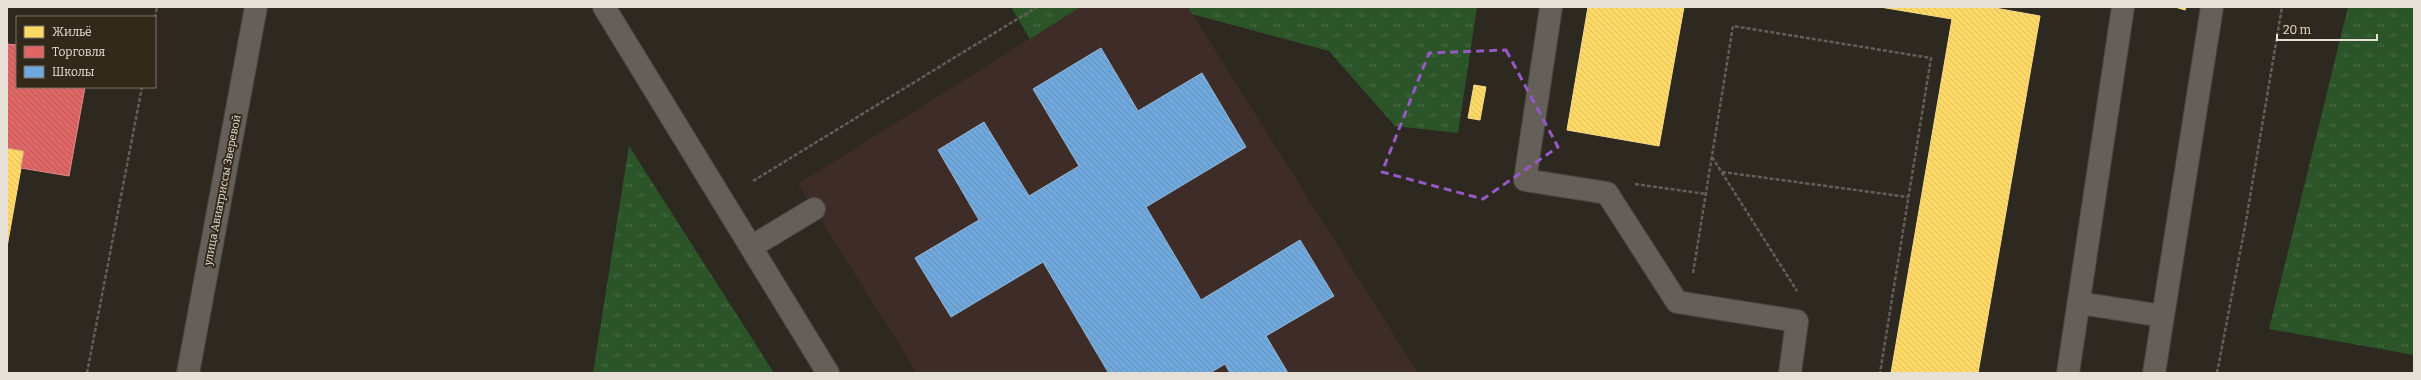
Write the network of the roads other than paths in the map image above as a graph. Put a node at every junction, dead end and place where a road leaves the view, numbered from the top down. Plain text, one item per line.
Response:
1 (256, 7) edge
2 (604, 7) edge
3 (1551, 7) edge
4 (2123, 7) edge
5 (2212, 7) edge
6 (814, 209) dead end
7 (751, 247) junction
8 (2079, 303) junction
9 (2163, 316) junction
10 (188, 373) edge
11 (828, 373) edge
12 (1790, 373) edge
13 (2068, 373) edge
14 (2154, 373) edge

1 - 10 street, улица Авиатриссы Зверевой
2 - 7 street
3 - 12 street
4 - 8 street
5 - 9 street
6 - 7 street
7 - 11 street
8 - 9 street
8 - 13 street
9 - 14 street

